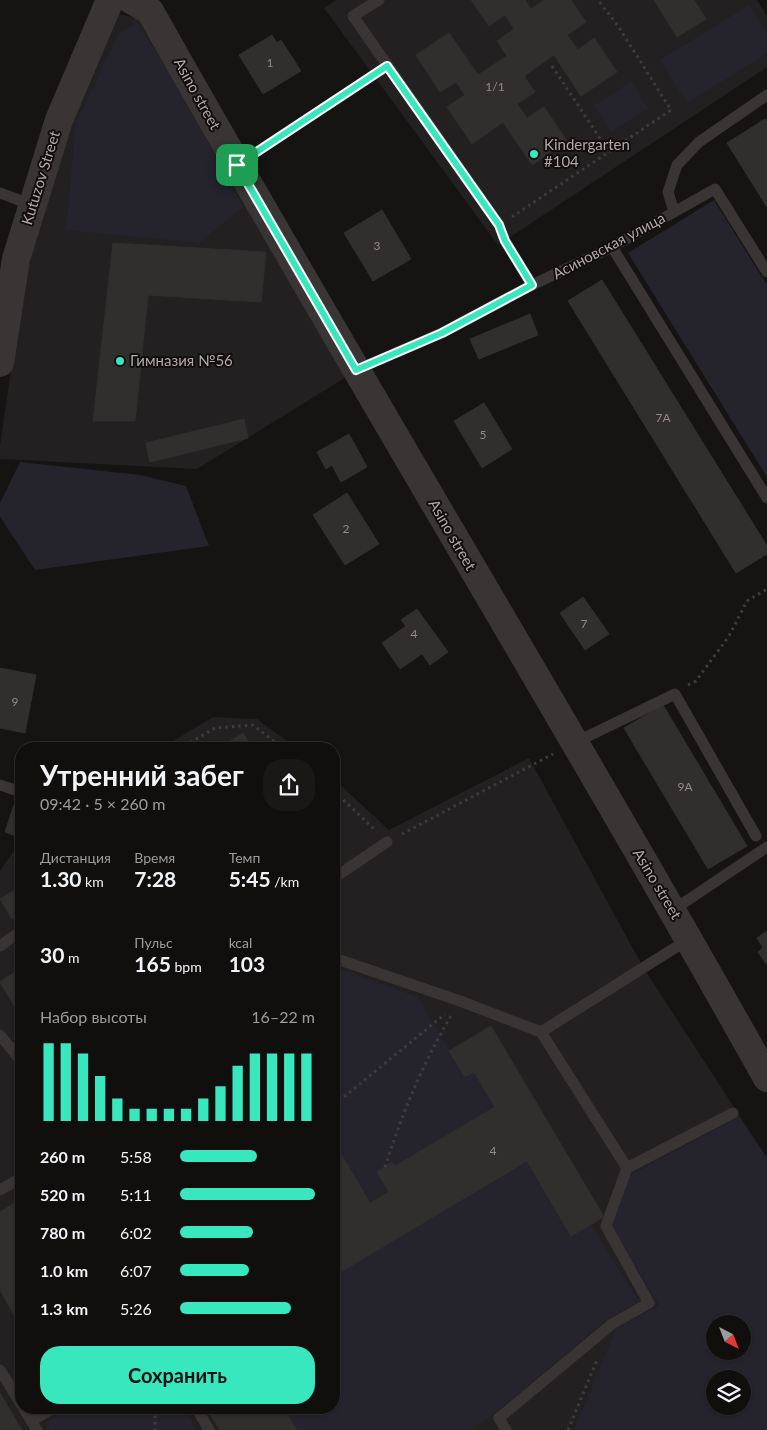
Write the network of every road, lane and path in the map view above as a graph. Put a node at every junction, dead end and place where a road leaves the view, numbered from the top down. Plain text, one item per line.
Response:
1 (110, 0) edge
2 (131, 0) edge
3 (379, 0) edge
4 (598, 0) edge
5 (387, 66) junction
6 (552, 66) dead end
7 (767, 95) edge
8 (609, 152) junction
9 (237, 165) junction
10 (0, 193) edge
11 (32, 205) junction
12 (674, 212) junction
13 (499, 225) junction
14 (612, 247) junction
15 (767, 272) edge
16 (532, 285) junction
17 (0, 363) edge
18 (356, 370) junction
19 (767, 498) edge
20 (767, 589) edge
21 (675, 694) junction
22 (191, 742) edge
23 (275, 742) edge
24 (574, 743) junction
25 (0, 785) edge
26 (15, 790) edge
27 (340, 797) edge
28 (756, 836) dead end
29 (387, 842) junction
30 (767, 847) edge
31 (340, 874) edge
32 (673, 910) junction
33 (15, 935) edge
34 (689, 939) junction
35 (0, 946) edge
36 (340, 960) edge
37 (460, 1001) junction
38 (541, 1032) junction
39 (0, 1035) edge
40 (15, 1054) edge
41 (767, 1078) edge
42 (340, 1100) edge
43 (733, 1113) dead end
44 (385, 1167) dead end
45 (627, 1168) junction
46 (15, 1181) edge
47 (0, 1190) edge
48 (612, 1324) junction
49 (0, 1371) edge
50 (15, 1395) edge
51 (27, 1414) edge
52 (46, 1414) edge
53 (155, 1414) edge
54 (200, 1414) edge
55 (34, 1425) edge
56 (155, 1430) edge
57 (209, 1430) edge
58 (506, 1430) edge
59 (568, 1430) edge

1 - 11 street, Kutuzov Street
2 - 9 street, Asino street
3 - 5 lane
4 - 8 path
5 - 9 path
5 - 13 lane
6 - 8 path
7 - 12 lane, Асиновская улица
8 - 13 path
9 - 18 street, Asino street
10 - 11 lane
11 - 17 street, Kutuzov Street
12 - 14 lane, Асиновская улица
12 - 15 lane, Асиновская улица
13 - 16 lane
14 - 16 lane, Асиновская улица
14 - 19 lane
16 - 18 lane, Асиновская улица
18 - 24 street, Asino street
20 - 21 path
21 - 24 lane
21 - 28 lane
22 - 23 path
24 - 29 path
24 - 32 street, Asino street
25 - 26 lane
27 - 29 path
29 - 31 lane
30 - 32 lane
32 - 34 street, Asino street
33 - 35 lane
34 - 38 lane
34 - 41 street, Asino street
36 - 37 lane
37 - 38 lane
37 - 42 path
37 - 44 path
38 - 45 lane
39 - 40 lane
43 - 45 lane
45 - 48 lane
46 - 47 lane
48 - 58 lane
48 - 59 path
49 - 50 lane
51 - 55 lane
52 - 55 lane
53 - 56 path
54 - 57 lane

